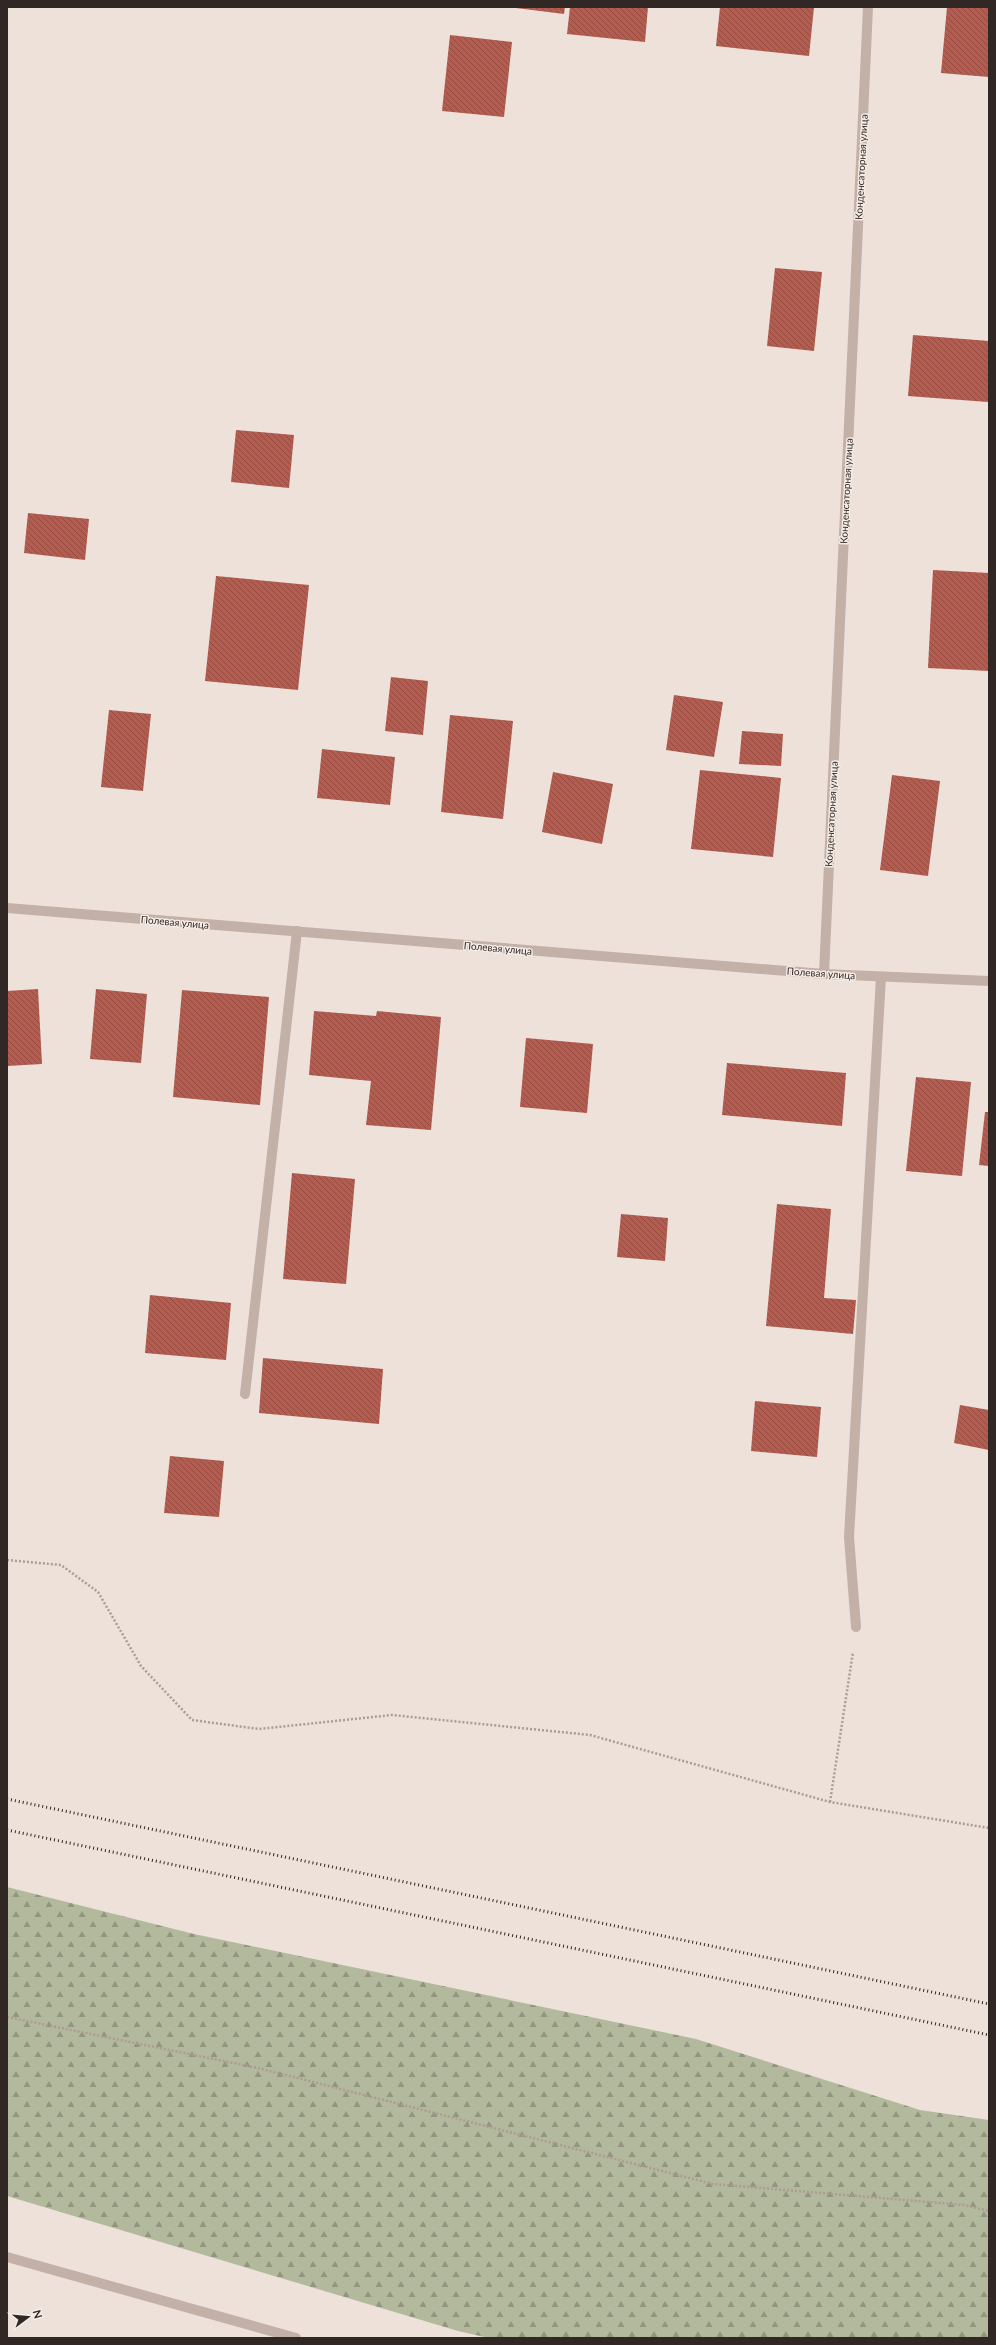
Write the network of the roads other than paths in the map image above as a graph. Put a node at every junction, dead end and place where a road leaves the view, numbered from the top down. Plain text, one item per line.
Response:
1 (868, 7) edge
2 (7, 908) edge
3 (297, 931) junction
4 (824, 974) junction
5 (882, 977) junction
6 (989, 981) edge
7 (245, 1394) dead end
8 (856, 1627) road end
9 (7, 2257) edge
10 (296, 2338) edge

1 - 4 street, Конденсаторная улица
2 - 3 street, Полевая улица
3 - 4 street, Полевая улица
3 - 7 street
4 - 5 street, Полевая улица
5 - 6 street, Полевая улица
5 - 8 street
9 - 10 street

